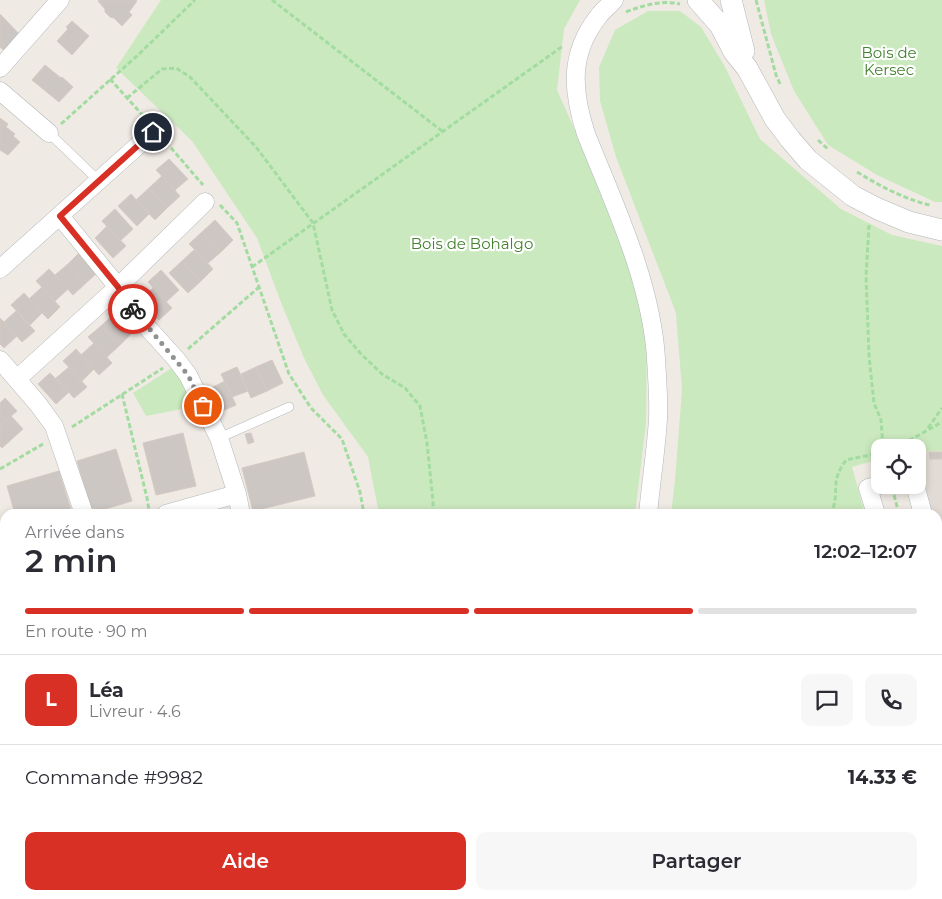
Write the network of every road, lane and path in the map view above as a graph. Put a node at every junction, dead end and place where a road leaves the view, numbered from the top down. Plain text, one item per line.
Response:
1 (60, 0) edge
2 (195, 0) edge
3 (272, 0) edge
4 (698, 0) edge
5 (731, 0) edge
6 (756, 0) edge
7 (616, 2) edge
8 (569, 41) dead end
9 (0, 68) edge
10 (747, 68) junction
11 (110, 78) junction
12 (781, 88) dead end
13 (0, 91) edge
14 (128, 98) junction
15 (155, 131) junction
16 (442, 131) junction
17 (49, 133) junction
18 (816, 137) dead end
19 (831, 152) dead end
20 (850, 168) dead end
21 (99, 181) junction
22 (210, 197) junction
23 (933, 206) dead end
24 (60, 216) junction
25 (869, 221) dead end
26 (312, 223) junction
27 (942, 230) edge
28 (252, 267) junction
29 (0, 269) edge
30 (118, 287) junction
31 (258, 288) junction
32 (176, 359) junction
33 (0, 360) edge
34 (17, 379) junction
35 (122, 394) junction
36 (289, 407) dead end
37 (942, 408) edge
38 (942, 422) edge
39 (923, 433) junction
40 (58, 436) junction
41 (219, 438) junction
42 (883, 439) edge
43 (912, 439) edge
44 (871, 455) edge
45 (0, 469) edge
46 (871, 488) edge
47 (236, 494) junction
48 (889, 494) edge
49 (916, 494) edge
50 (82, 509) edge
51 (148, 509) edge
52 (184, 509) edge
53 (240, 509) edge
54 (363, 509) edge
55 (433, 509) edge
56 (649, 509) edge
57 (832, 509) edge
58 (874, 509) edge
59 (897, 509) edge
60 (921, 509) edge

1 - 9 street
2 - 11 path
3 - 16 path
4 - 10 street
5 - 10 street
6 - 12 path
7 - 56 street
8 - 16 path
10 - 27 street
11 - 14 path
11 - 17 path
13 - 17 street
14 - 15 path
14 - 26 path
15 - 21 street
15 - 22 path
16 - 26 path
17 - 21 lane
18 - 19 path
20 - 23 path
21 - 24 street
22 - 28 path
22 - 30 street
24 - 29 street
24 - 30 street
25 - 42 path
26 - 28 path
26 - 55 path
28 - 31 path
30 - 32 street
30 - 34 street
31 - 32 path
31 - 54 path
32 - 35 path
32 - 41 street
33 - 34 street
34 - 40 street
35 - 40 path
35 - 51 path
36 - 41 lane
37 - 39 path
38 - 39 path
39 - 43 path
40 - 45 path
40 - 50 street
41 - 47 street
44 - 57 path
46 - 58 street
47 - 52 street
47 - 53 street
48 - 59 path
49 - 60 street

